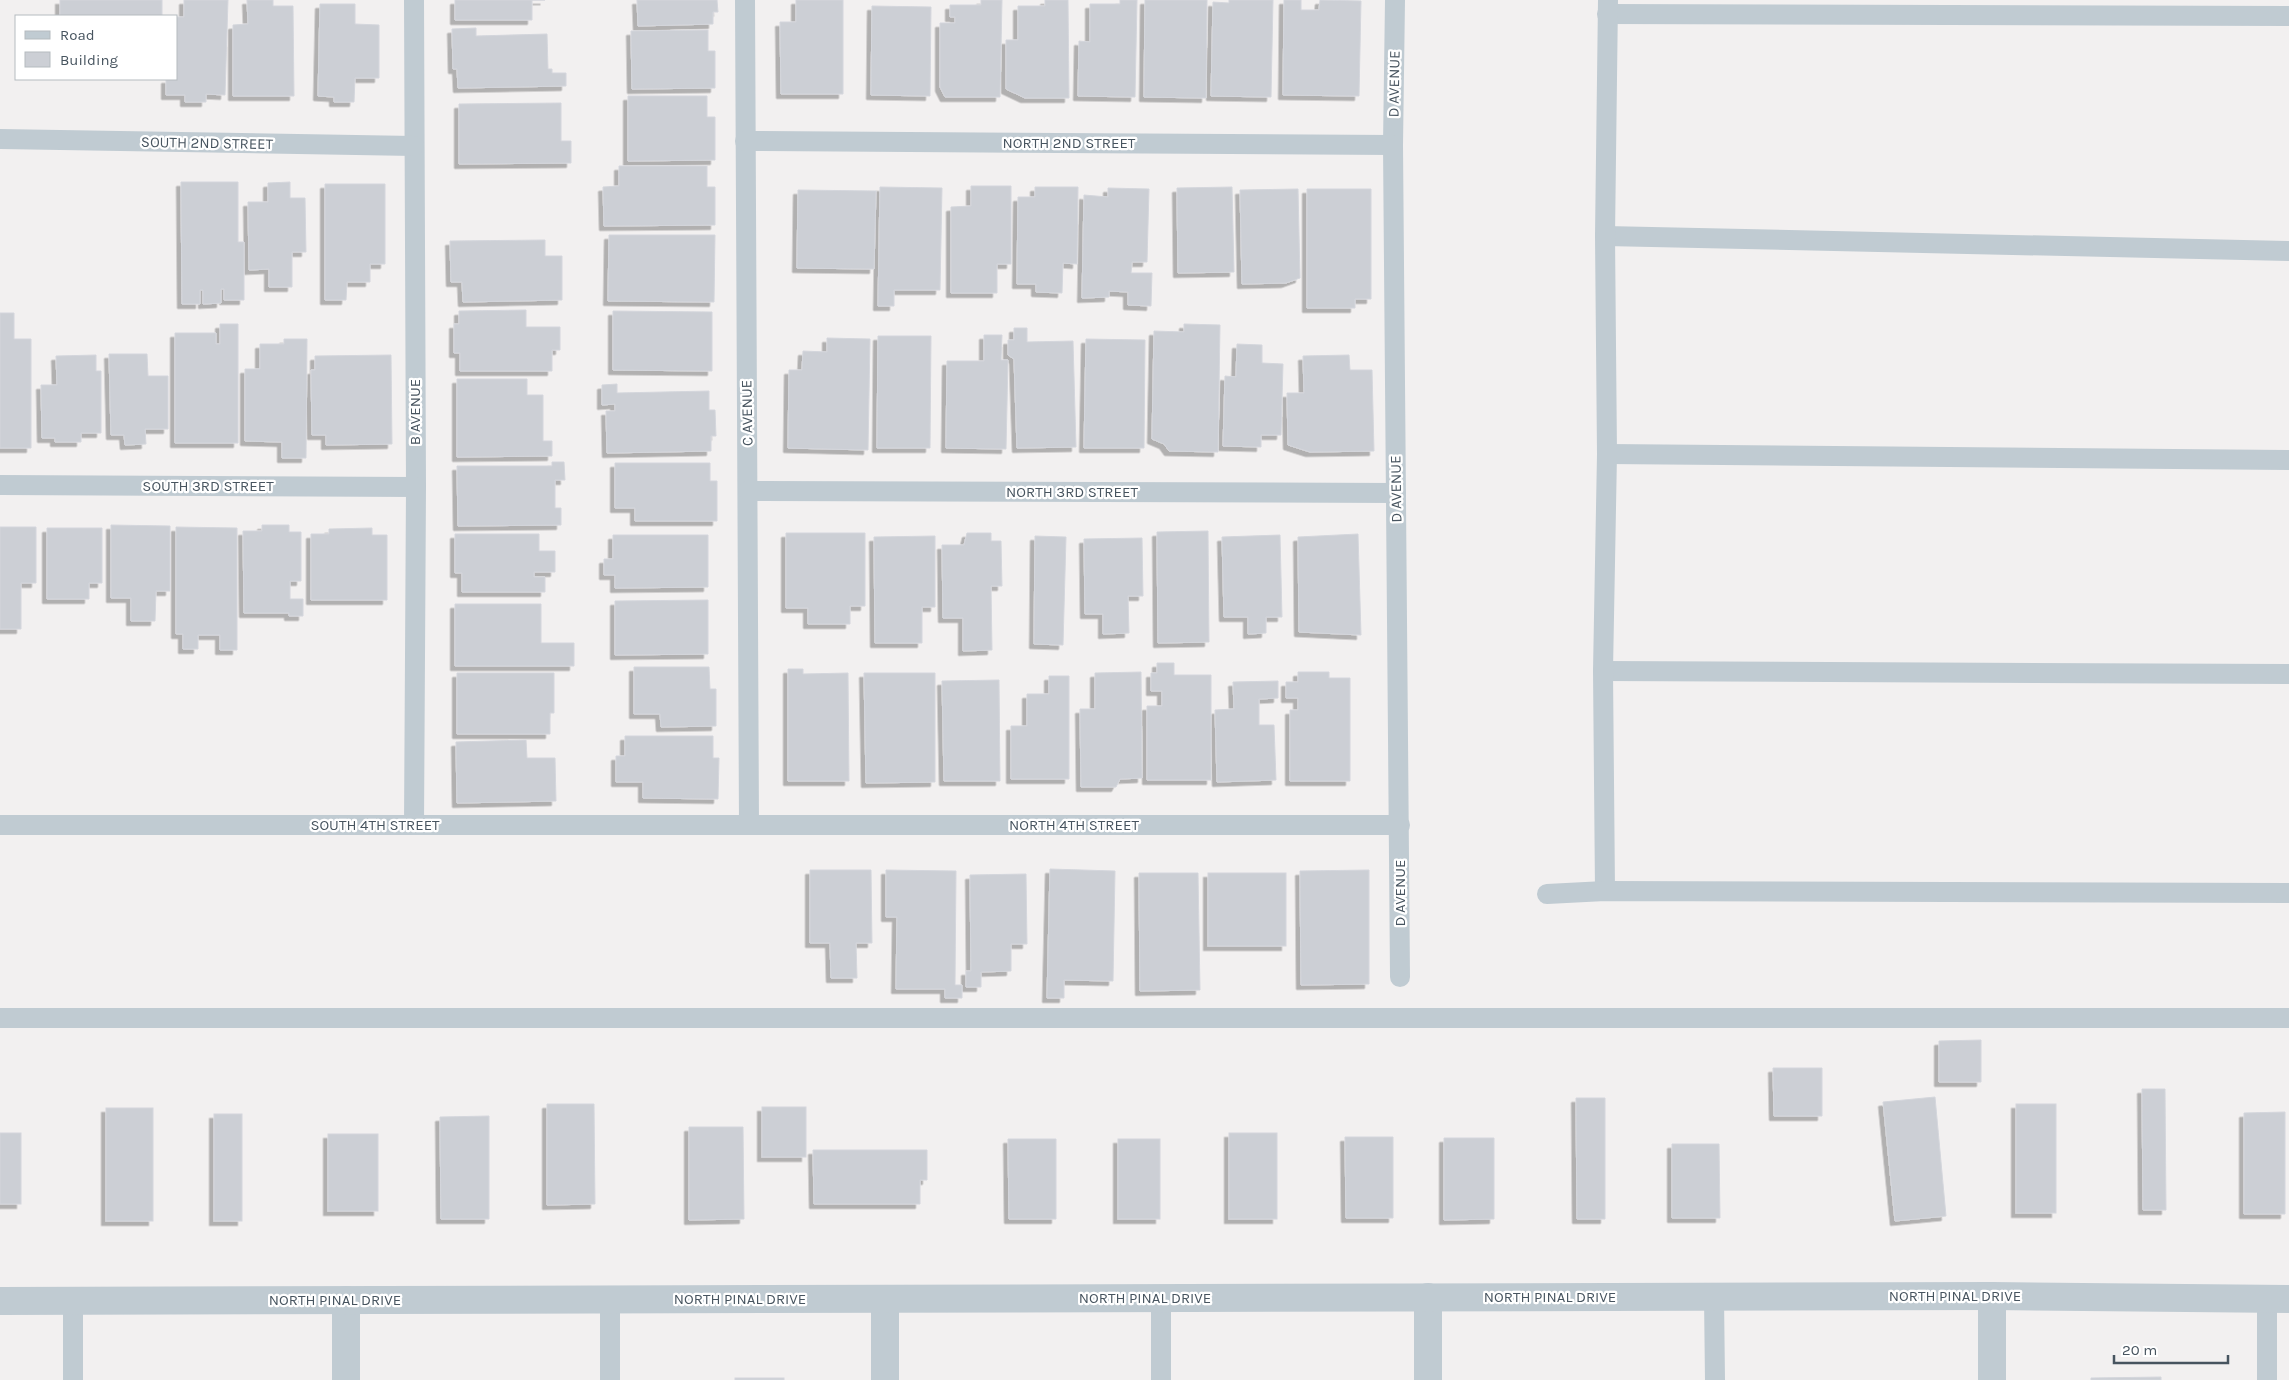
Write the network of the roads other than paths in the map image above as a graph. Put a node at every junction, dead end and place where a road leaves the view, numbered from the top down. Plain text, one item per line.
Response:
1 (414, 0) edge
2 (745, 0) edge
3 (1395, 0) edge
4 (1607, 7) edge
5 (2289, 16) edge
6 (0, 139) edge
7 (745, 141) junction
8 (1393, 145) junction
9 (414, 146) junction
10 (1605, 236) junction
11 (2289, 251) edge
12 (1607, 454) junction
13 (2289, 460) edge
14 (0, 485) edge
15 (416, 488) junction
16 (748, 491) junction
17 (1396, 493) junction
18 (1603, 671) junction
19 (2289, 674) edge
20 (0, 825) edge
21 (414, 825) junction
22 (749, 825) junction
23 (1400, 825) junction
24 (1605, 890) junction
25 (2289, 892) edge
26 (1547, 894) dead end
27 (1400, 977) dead end
28 (0, 1018) edge
29 (2289, 1018) edge
30 (1992, 1296) junction
31 (1428, 1297) junction
32 (1714, 1297) junction
33 (1161, 1298) junction
34 (885, 1299) junction
35 (2278, 1299) edge
36 (346, 1300) junction
37 (610, 1300) junction
38 (0, 1301) edge
39 (73, 1301) junction
40 (73, 1380) edge
41 (346, 1380) edge
42 (610, 1380) edge
43 (885, 1380) edge
44 (1161, 1380) edge
45 (1428, 1380) edge
46 (1715, 1380) edge
47 (1992, 1380) edge
48 (2267, 1380) edge

1 - 9 lane, B AVENUE
2 - 7 lane, C AVENUE
3 - 8 lane, D AVENUE
4 - 5 lane
4 - 10 lane
6 - 9 lane, SOUTH 2ND STREET
7 - 8 lane, NORTH 2ND STREET
7 - 16 lane, C AVENUE
8 - 17 lane, D AVENUE
9 - 15 lane, B AVENUE
10 - 11 lane
10 - 12 lane
12 - 13 lane
12 - 18 lane
14 - 15 lane, SOUTH 3RD STREET
15 - 21 lane, B AVENUE
16 - 17 lane, NORTH 3RD STREET
16 - 22 lane, C AVENUE
17 - 23 lane, D AVENUE
18 - 19 lane
18 - 24 lane
20 - 21 lane, SOUTH 4TH STREET
21 - 22 lane, SOUTH 4TH STREET
22 - 23 lane, NORTH 4TH STREET
23 - 27 lane, D AVENUE
24 - 25 lane
24 - 26 lane
28 - 29 lane
30 - 32 street, NORTH PINAL DRIVE
30 - 35 street, NORTH PINAL DRIVE
30 - 47 street
31 - 32 street, NORTH PINAL DRIVE
31 - 33 street, NORTH PINAL DRIVE
31 - 45 street
32 - 46 lane
33 - 34 street, NORTH PINAL DRIVE
33 - 44 lane
34 - 37 street, NORTH PINAL DRIVE
34 - 43 street
35 - 48 lane
36 - 37 street, NORTH PINAL DRIVE
36 - 39 street, NORTH PINAL DRIVE
36 - 41 street
37 - 42 lane
38 - 39 street, NORTH PINAL DRIVE
39 - 40 lane

